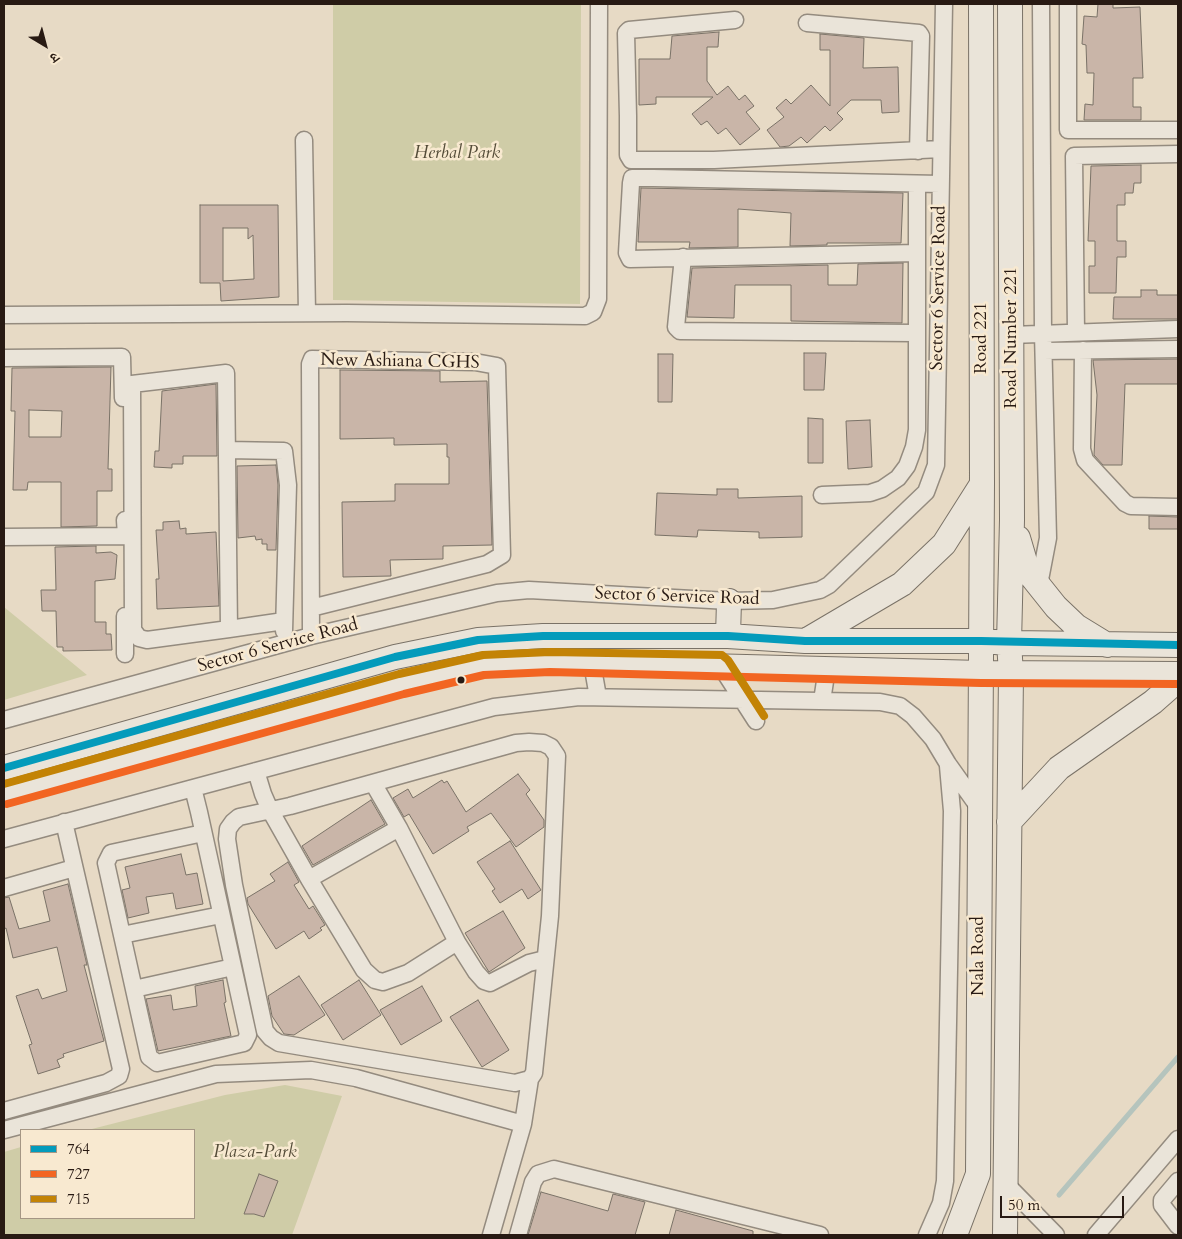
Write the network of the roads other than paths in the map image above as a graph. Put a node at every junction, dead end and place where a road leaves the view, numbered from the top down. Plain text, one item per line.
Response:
1 (598, 4) edge
2 (944, 4) edge
3 (981, 4) edge
4 (1010, 4) edge
5 (1041, 4) edge
6 (1068, 4) edge
7 (735, 20) dead end
8 (807, 22) dead end
9 (1178, 130) edge
10 (304, 140) dead end
11 (941, 149) junction
12 (918, 151) junction
13 (1178, 154) edge
14 (917, 184) junction
15 (940, 184) junction
16 (917, 253) junction
17 (683, 257) junction
18 (307, 313) junction
19 (4, 315) edge
20 (1178, 329) edge
21 (917, 330) junction
22 (1076, 332) junction
23 (1043, 333) junction
24 (1012, 335) junction
25 (1178, 349) edge
26 (1083, 350) junction
27 (1044, 351) junction
28 (4, 358) edge
29 (227, 450) junction
30 (982, 484) junction
31 (822, 495) dead end
32 (1178, 507) edge
33 (1012, 520) junction
34 (126, 536) junction
35 (4, 537) edge
36 (1039, 584) junction
37 (729, 601) junction
38 (310, 608) junction
39 (284, 621) junction
40 (229, 629) junction
41 (310, 636) junction
42 (728, 636) junction
43 (805, 641) junction
44 (981, 641) junction
45 (1009, 643) junction
46 (284, 644) junction
47 (1108, 645) junction
48 (1178, 645) edge
49 (125, 654) dead end
50 (592, 662) junction
51 (720, 665) junction
52 (827, 668) junction
53 (981, 673) junction
54 (1011, 673) junction
55 (1178, 674) edge
56 (1178, 680) edge
57 (598, 697) junction
58 (741, 700) junction
59 (822, 701) junction
60 (4, 720) edge
61 (756, 721) dead end
62 (948, 764) junction
63 (4, 768) edge
64 (256, 771) junction
65 (373, 783) junction
66 (193, 788) junction
67 (4, 794) edge
68 (980, 809) junction
69 (270, 810) junction
70 (64, 822) junction
71 (1009, 822) junction
72 (399, 828) junction
73 (203, 833) junction
74 (4, 839) edge
75 (74, 868) junction
76 (309, 879) junction
77 (4, 888) edge
78 (221, 914) junction
79 (122, 935) junction
80 (457, 942) junction
81 (545, 960) junction
82 (233, 967) junction
83 (134, 989) junction
84 (530, 1079) junction
85 (4, 1111) edge
86 (523, 1124) junction
87 (4, 1130) edge
88 (1178, 1139) edge
89 (1178, 1181) edge
90 (1005, 1183) junction
91 (1178, 1226) edge
92 (766, 1229) edge
93 (490, 1235) edge
94 (518, 1235) edge
95 (820, 1235) edge
96 (927, 1235) edge
97 (955, 1235) edge
98 (1005, 1235) edge
99 (1056, 1235) edge
100 (1096, 1235) edge

1 - 18 street
2 - 11 street, Sector 6 Service Road
3 - 30 main road, Road 221
4 - 24 main road, Road Number 221
5 - 23 street
6 - 9 street
7 - 12 street
8 - 12 street
10 - 18 street
11 - 12 street
11 - 15 street, Sector 6 Service Road
13 - 22 street
14 - 15 street
14 - 16 street
14 - 17 street
15 - 37 street, Sector 6 Service Road
16 - 17 street
16 - 21 street
17 - 21 street
18 - 19 street
20 - 22 street
21 - 31 street
22 - 23 street
23 - 24 street
23 - 27 street
24 - 33 main road, Road Number 221
25 - 26 street
26 - 27 street
26 - 32 street
27 - 36 street
28 - 34 street
29 - 39 street
29 - 40 street
29 - 40 street
30 - 43 main road
30 - 44 main road, Road 221
33 - 36 main road
33 - 45 main road, Road Number 221
34 - 35 street
34 - 49 street
36 - 47 main road
37 - 41 street, Sector 6 Service Road
37 - 42 main road
38 - 38 street, New Ashiana CGHS
38 - 41 street
39 - 40 street
39 - 46 street
41 - 46 street, Sector 6 Service Road
42 - 43 main road
42 - 63 main road
43 - 44 main road
44 - 45 main road
44 - 53 main road, Road 221
45 - 47 main road
45 - 54 main road, Road Number 221
46 - 60 street, Sector 6 Service Road
47 - 48 main road
50 - 51 main road
50 - 57 street
50 - 67 main road
51 - 52 main road
51 - 58 street
52 - 53 main road
52 - 59 street
53 - 54 main road
53 - 68 main road, Nala Road
54 - 55 main road
54 - 71 main road, Nala Road
56 - 71 main road
57 - 58 street
57 - 64 street
58 - 59 street
58 - 61 street
59 - 62 street
62 - 68 street
62 - 96 street
64 - 66 street
64 - 69 street
65 - 69 street
65 - 72 street
65 - 81 street
66 - 70 street
66 - 73 street
68 - 97 main road, Nala Road
69 - 76 street
69 - 84 street
70 - 74 street
70 - 75 street
71 - 90 main road, Nala Road
72 - 76 street
72 - 80 street
73 - 78 street
73 - 79 street
75 - 77 street
75 - 85 street
76 - 80 street
78 - 79 street
78 - 82 street
79 - 83 street
80 - 81 street
81 - 84 street
82 - 83 street
82 - 83 street
84 - 86 street
86 - 87 street
86 - 93 street
88 - 100 street
89 - 91 street
90 - 98 main road, Nala Road
90 - 99 street
92 - 94 street
92 - 95 street

